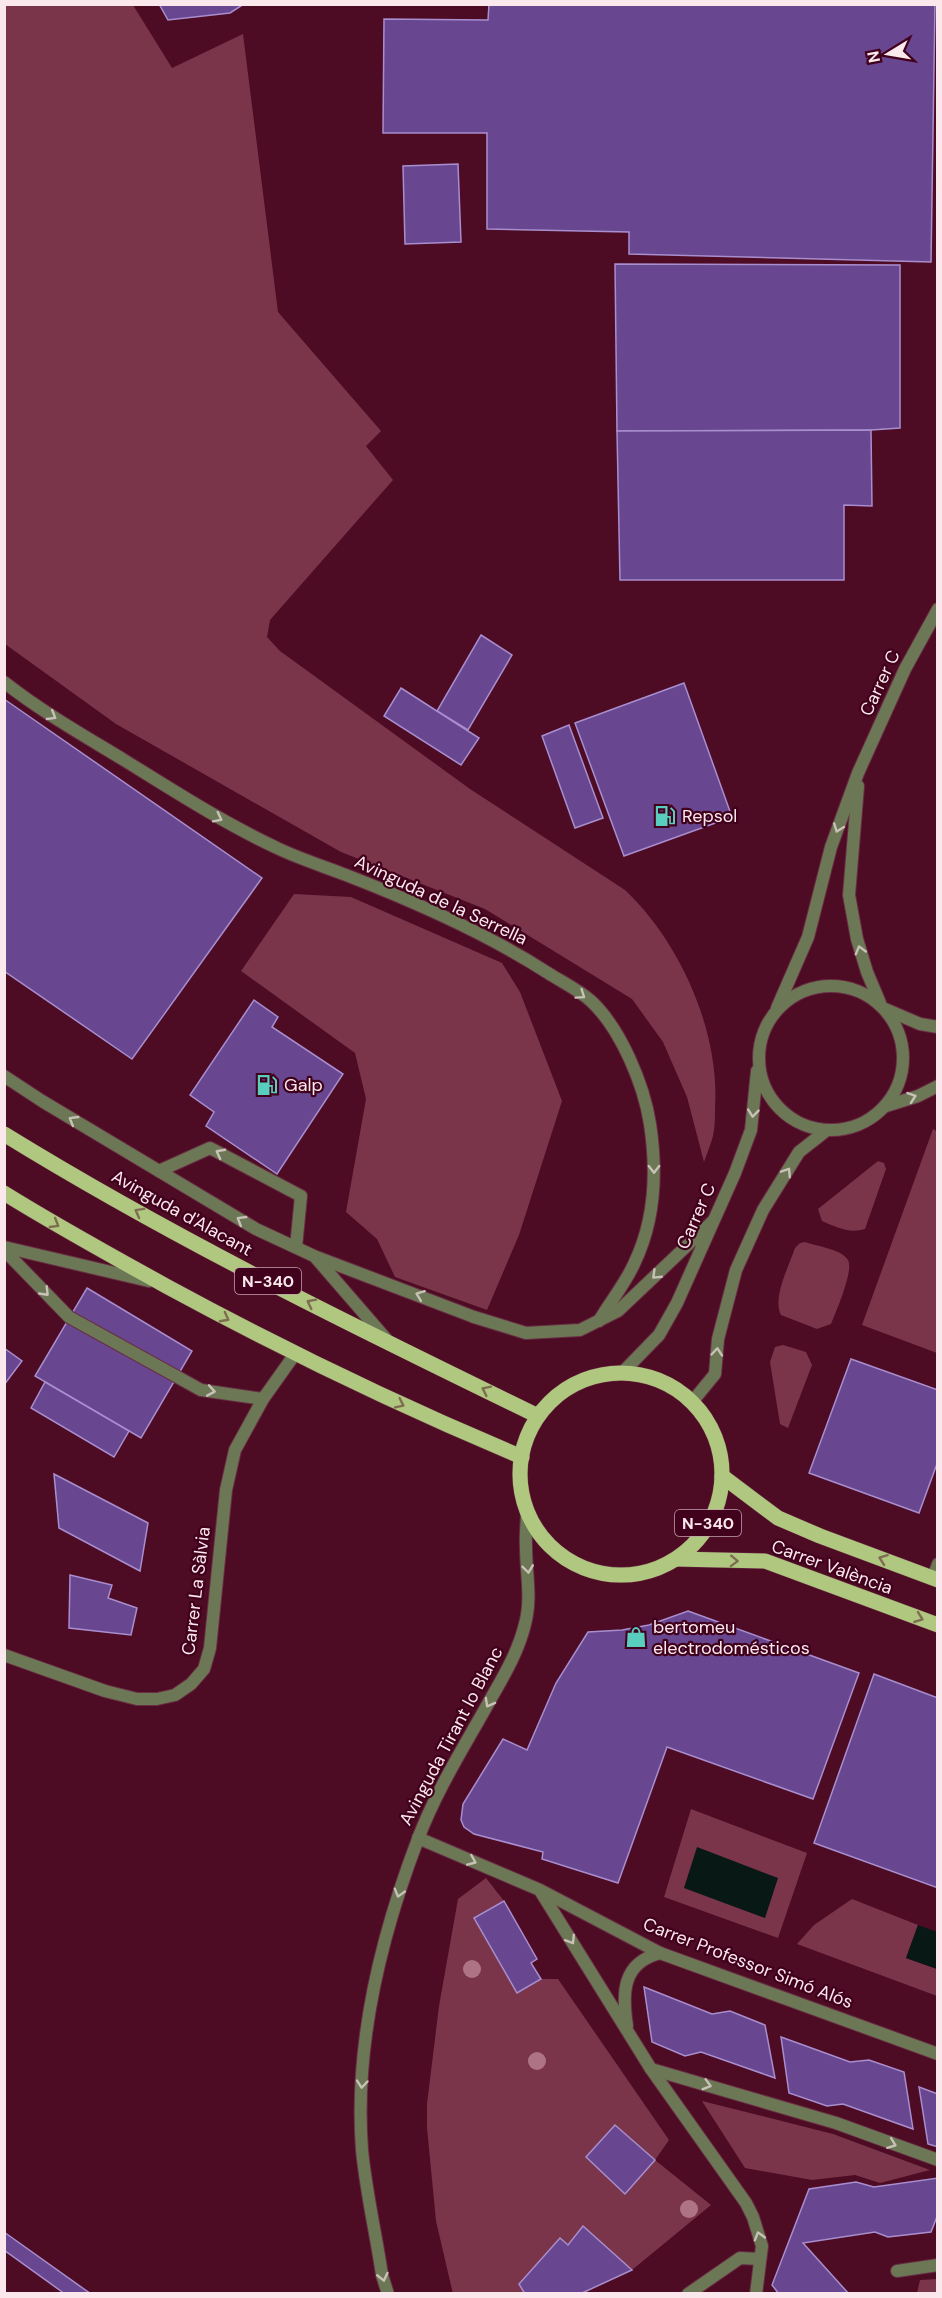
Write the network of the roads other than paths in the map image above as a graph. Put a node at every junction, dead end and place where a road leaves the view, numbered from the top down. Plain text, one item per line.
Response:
1 (938, 609) edge
2 (4, 682) edge
3 (858, 773) junction
4 (883, 1007) junction
5 (775, 1012) junction
6 (938, 1027) edge
7 (759, 1055) junction
8 (4, 1076) edge
9 (938, 1086) edge
10 (886, 1106) junction
11 (827, 1130) junction
12 (4, 1134) edge
13 (159, 1171) junction
14 (4, 1193) edge
15 (713, 1221) junction
16 (296, 1247) junction
17 (4, 1249) edge
18 (314, 1256) junction
19 (162, 1284) junction
20 (599, 1321) junction
21 (390, 1343) junction
22 (295, 1354) junction
23 (622, 1373) junction
24 (263, 1399) junction
25 (692, 1402) junction
26 (538, 1416) junction
27 (522, 1457) junction
28 (722, 1476) junction
29 (527, 1511) junction
30 (675, 1559) junction
31 (936, 1574) edge
32 (938, 1625) edge
33 (4, 1655) edge
34 (418, 1838) junction
35 (540, 1890) junction
36 (660, 1953) junction
37 (627, 2030) junction
38 (938, 2054) edge
39 (651, 2069) junction
40 (938, 2160) edge
41 (760, 2259) junction
42 (938, 2265) edge
43 (897, 2271) dead end
44 (388, 2294) edge
45 (688, 2294) edge
46 (756, 2294) edge

1 - 3 street, Carrer C
2 -> 20 street, Avinguda de la Serrella
4 -> 3 street, Carrer C
3 -> 5 street, Carrer C
4 - 5 street
4 - 6 street
4 - 10 street
5 - 7 street
7 - 11 street
7 -> 15 street, Carrer C
13 -> 8 street
10 -> 9 street
10 - 11 street
25 -> 11 street
21 -> 12 main road, Avinguda d'Alacant / N-340
16 -> 13 street
16 -> 13 street
14 -> 19 main road, N-340
15 -> 20 street
15 - 23 street, Carrer C
16 - 18 street
17 - 19 street
17 -> 24 street
20 -> 18 street
18 - 21 street
19 -> 22 main road, N-340
26 -> 21 main road, Avinguda d'Alacant / N-340
22 - 24 street, Carrer La Sàlvia
22 -> 27 main road, N-340
23 - 25 main road, N-340
23 - 26 main road, N-340
24 - 33 street, Carrer La Sàlvia
25 - 28 main road, N-340
26 - 27 main road, N-340
27 - 29 main road, N-340
28 - 30 main road, N-340
31 -> 28 main road, Carrer València
29 - 30 main road, N-340
29 -> 34 street, Avinguda Tirant lo Blanc
30 -> 32 main road, Carrer València
34 -> 35 street, Carrer Professor Simó Alós
34 -> 44 street, Avinguda Tirant lo Blanc
35 - 36 street, Carrer Professor Simó Alós
35 -> 37 street
36 - 37 street
36 - 38 street, Carrer Professor Simó Alós
37 - 39 street
39 -> 40 street
41 -> 39 street
41 - 45 street
41 - 46 street
42 - 43 street

